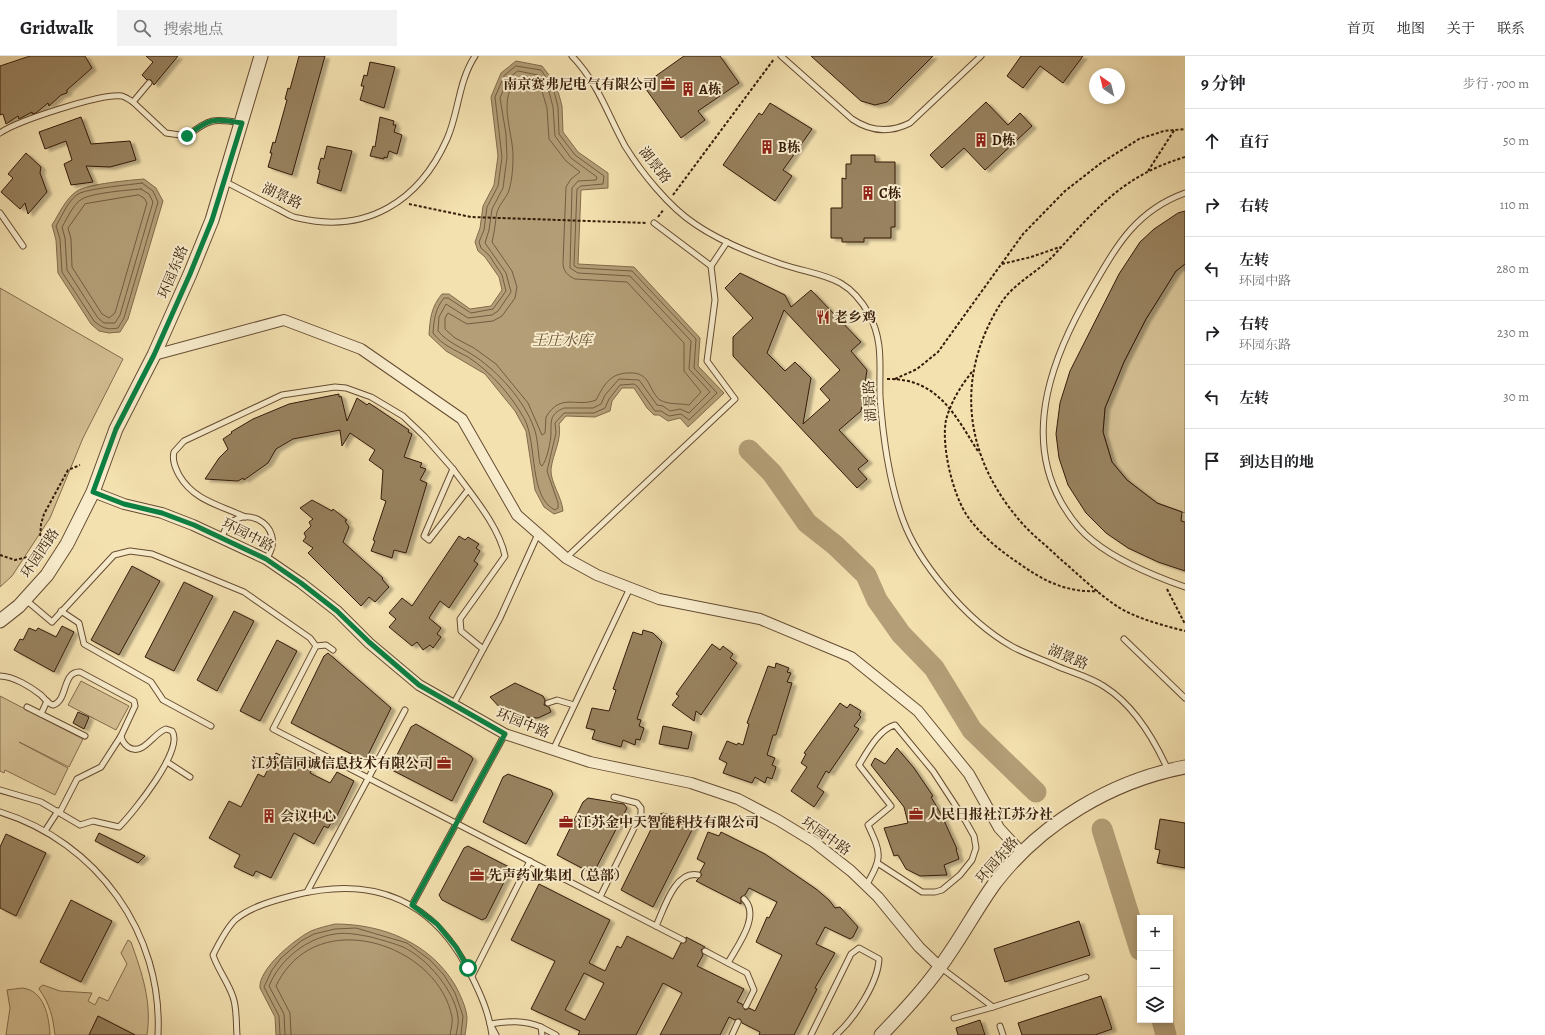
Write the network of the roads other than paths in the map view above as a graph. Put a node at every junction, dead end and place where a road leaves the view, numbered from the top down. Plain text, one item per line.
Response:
1 (261, 56) edge
2 (475, 56) edge
3 (572, 56) edge
4 (781, 56) edge
5 (981, 56) edge
6 (149, 83) dead end
7 (133, 102) junction
8 (242, 123) junction
9 (0, 133) edge
10 (224, 181) junction
11 (1185, 193) edge
12 (0, 213) edge
13 (654, 223) road end
14 (727, 242) junction
15 (23, 246) dead end
16 (711, 266) junction
17 (154, 355) junction
18 (453, 469) junction
19 (468, 490) junction
20 (93, 492) junction
21 (246, 517) junction
22 (538, 534) junction
23 (222, 537) junction
24 (566, 558) junction
25 (266, 559) junction
26 (1185, 587) edge
27 (630, 588) junction
28 (25, 599) junction
29 (61, 611) junction
30 (0, 621) edge
31 (1124, 639) dead end
32 (316, 646) junction
33 (483, 649) junction
34 (333, 650) dead end
35 (0, 676) edge
36 (1185, 698) edge
37 (47, 701) junction
38 (548, 703) dead end
39 (453, 705) junction
40 (574, 705) junction
41 (27, 707) dead end
42 (405, 710) dead end
43 (41, 714) junction
44 (211, 726) dead end
45 (505, 734) junction
46 (85, 736) dead end
47 (121, 736) junction
48 (553, 750) junction
49 (167, 762) junction
50 (1185, 766) edge
51 (1168, 770) junction
52 (190, 777) dead end
53 (368, 778) junction
54 (0, 790) edge
55 (614, 797) dead end
56 (0, 812) edge
57 (59, 812) junction
58 (457, 823) junction
59 (45, 831) junction
60 (1022, 853) junction
61 (530, 861) junction
62 (879, 864) junction
63 (698, 875) dead end
64 (866, 886) junction
65 (307, 892) junction
66 (600, 897) junction
67 (744, 898) dead end
68 (412, 905) junction
69 (656, 926) junction
70 (683, 940) dead end
71 (705, 951) dead end
72 (728, 963) junction
73 (940, 967) junction
74 (472, 976) junction
75 (1086, 976) dead end
76 (746, 1006) dead end
77 (993, 1007) junction
78 (954, 1018) dead end
79 (738, 1022) dead end
80 (490, 1024) junction
81 (1000, 1026) dead end
82 (541, 1028) junction
83 (158, 1035) edge
84 (238, 1035) edge
85 (492, 1035) edge
86 (496, 1035) edge
87 (542, 1035) edge
88 (556, 1035) edge
89 (732, 1035) edge
90 (811, 1035) edge
91 (836, 1035) edge
92 (881, 1035) edge
93 (1003, 1035) edge

1 - 8 street, 环园东路
2 - 10 lane, 湖景路
3 - 14 lane, 湖景路
4 - 5 lane
6 - 7 lane
7 - 8 lane
7 - 9 lane
8 - 10 street, 环园东路
10 - 17 street, 环园东路
11 - 26 lane
12 - 15 lane
13 - 16 lane
14 - 16 lane
14 - 51 lane, 湖景路
16 - 24 lane
17 - 20 street, 环园东路
17 - 22 street
18 - 19 lane
18 - 19 lane
18 - 21 lane
19 - 33 lane
20 - 23 street, 环园中路
20 - 28 street, 环园西路
21 - 23 lane
21 - 25 lane
22 - 24 street
22 - 33 lane
23 - 25 street, 环园中路
24 - 27 street
25 - 39 street, 环园中路
27 - 40 lane
27 - 60 street
28 - 29 lane
28 - 30 street, 环园西路
29 - 32 lane
29 - 44 lane
31 - 36 lane
32 - 34 lane
32 - 53 lane
33 - 39 lane
35 - 37 lane
37 - 43 lane
37 - 47 lane
38 - 40 lane
39 - 45 street, 环园中路
40 - 48 lane
41 - 43 lane
42 - 53 lane
43 - 46 lane
45 - 48 street, 环园中路
45 - 58 lane
47 - 49 lane
47 - 57 lane
48 - 64 street, 环园中路
49 - 52 lane
49 - 57 lane
50 - 51 street, 环园东路
51 - 60 street, 环园东路
53 - 58 lane
53 - 65 lane
54 - 57 lane
55 - 66 lane
56 - 59 lane
57 - 59 lane
58 - 61 lane
58 - 68 lane
59 - 83 lane
60 - 73 street, 环园东路
61 - 66 lane
61 - 74 lane
62 - 62 lane
62 - 64 lane
63 - 69 lane
64 - 73 street, 环园中路
65 - 68 lane
65 - 84 lane
66 - 69 lane
67 - 72 lane
68 - 74 lane
69 - 70 lane
71 - 72 lane
72 - 76 lane
73 - 77 lane
73 - 92 street, 环园东路
74 - 80 lane
75 - 77 lane
77 - 78 lane
79 - 89 lane
80 - 82 lane
80 - 85 lane
80 - 86 lane
81 - 93 lane
82 - 87 lane
82 - 88 lane
90 - 91 lane

